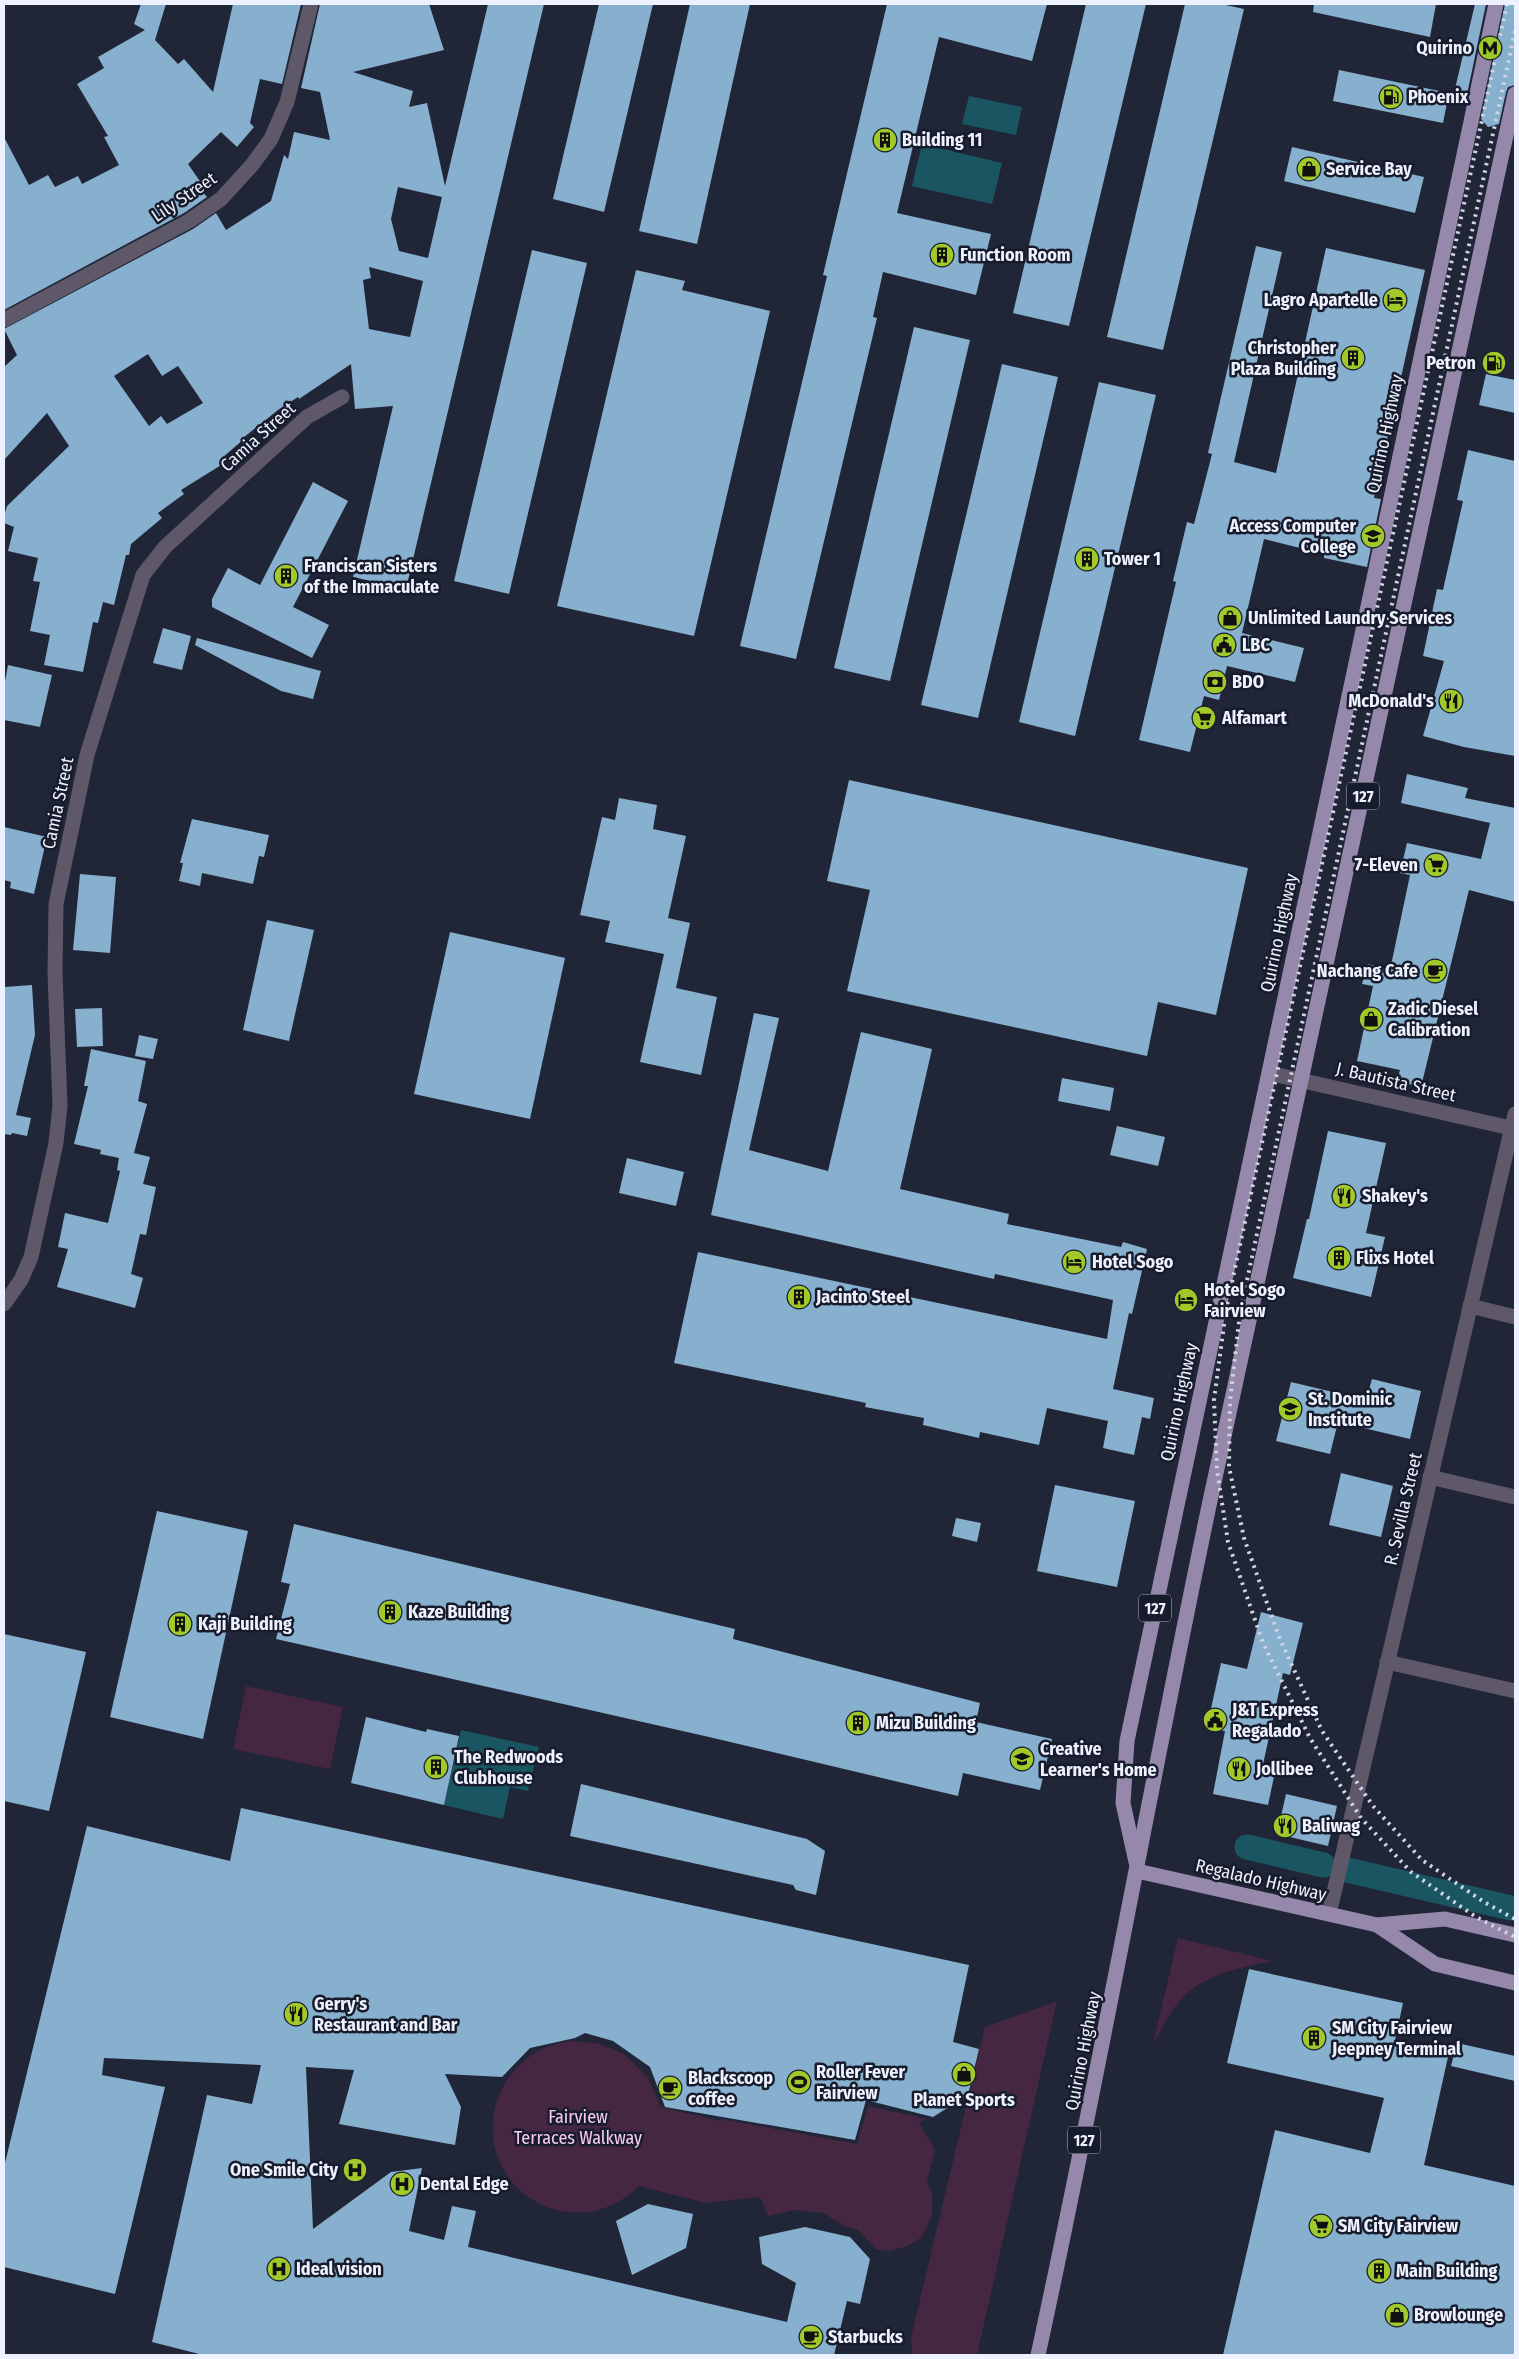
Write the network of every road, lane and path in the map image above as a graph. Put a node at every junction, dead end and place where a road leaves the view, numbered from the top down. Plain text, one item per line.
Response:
1 (311, 4) edge
2 (1496, 4) edge
3 (1515, 94) edge
4 (4, 320) edge
5 (342, 396) dead end
6 (1269, 1073) junction
7 (1301, 1080) junction
8 (1514, 1124) edge
9 (4, 1304) edge
10 (1470, 1306) junction
11 (1515, 1317) edge
12 (1430, 1477) junction
13 (1515, 1497) edge
14 (1387, 1662) junction
15 (1515, 1691) edge
16 (1138, 1871) junction
17 (1329, 1914) junction
18 (1377, 1926) junction
19 (1515, 1936) edge
20 (1515, 1983) edge
21 (1038, 2355) edge

1 - 4 street, Lily Street
2 - 6 main road, Quirino Highway / 127
3 - 7 main road, Quirino Highway / 127
5 - 9 street, Camia Street
6 - 7 street, J. Bautista Street
6 - 16 main road, Quirino Highway / 127
7 - 8 street, J. Bautista Street
7 - 16 main road, Quirino Highway / 127
8 - 10 street, R. Sevilla Street
10 - 11 street
10 - 12 street, R. Sevilla Street
12 - 13 street
12 - 14 street, R. Sevilla Street
14 - 15 street
14 - 17 street, R. Sevilla Street
16 - 17 main road, Regalado Highway
16 - 21 main road, Quirino Highway / 127
17 - 18 main road, Regalado Highway
18 - 19 main road, Regalado Highway
18 - 20 main road, Regalado Highway

